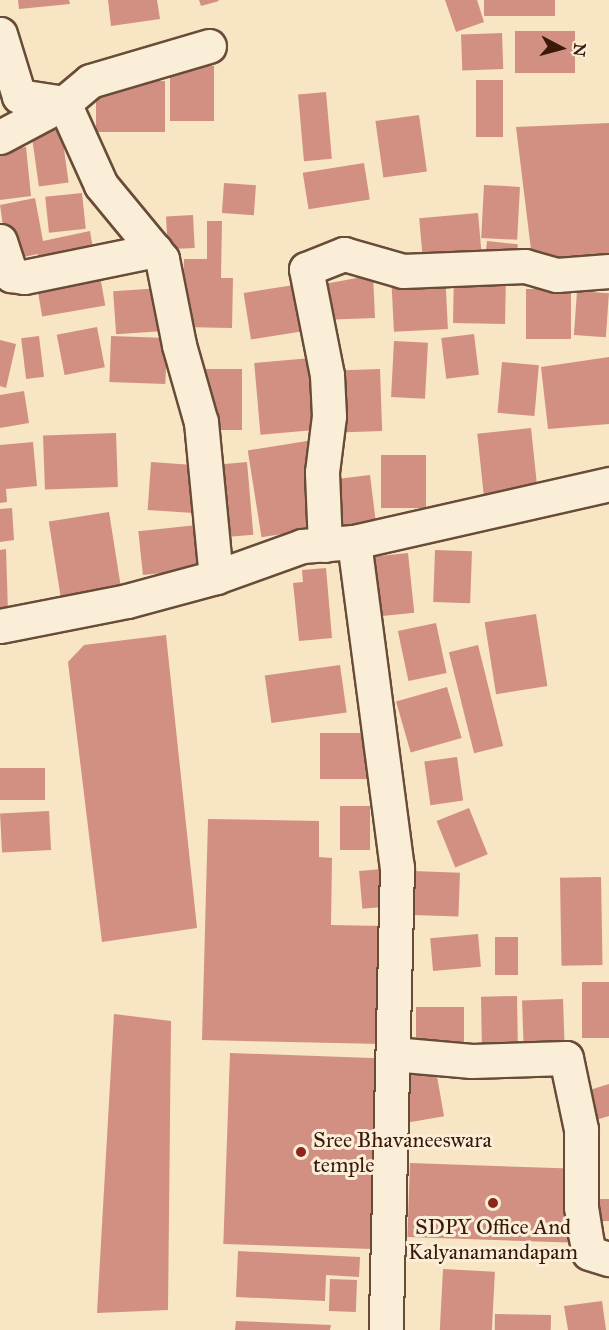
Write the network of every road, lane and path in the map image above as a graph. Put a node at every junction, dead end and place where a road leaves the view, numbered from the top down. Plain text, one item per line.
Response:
1 (0, 34) edge
2 (208, 46) dead end
3 (64, 103) junction
4 (0, 137) edge
5 (0, 241) edge
6 (155, 250) junction
7 (609, 271) edge
8 (609, 484) edge
9 (339, 543) junction
10 (216, 577) junction
11 (0, 626) edge
12 (393, 1054) junction
13 (609, 1259) edge
14 (386, 1330) edge

1 - 3 street
2 - 3 street
3 - 4 street
3 - 6 street
5 - 6 street
6 - 10 street
7 - 9 street
8 - 9 street
9 - 10 street
9 - 12 street
10 - 11 street
12 - 13 street
12 - 14 street

